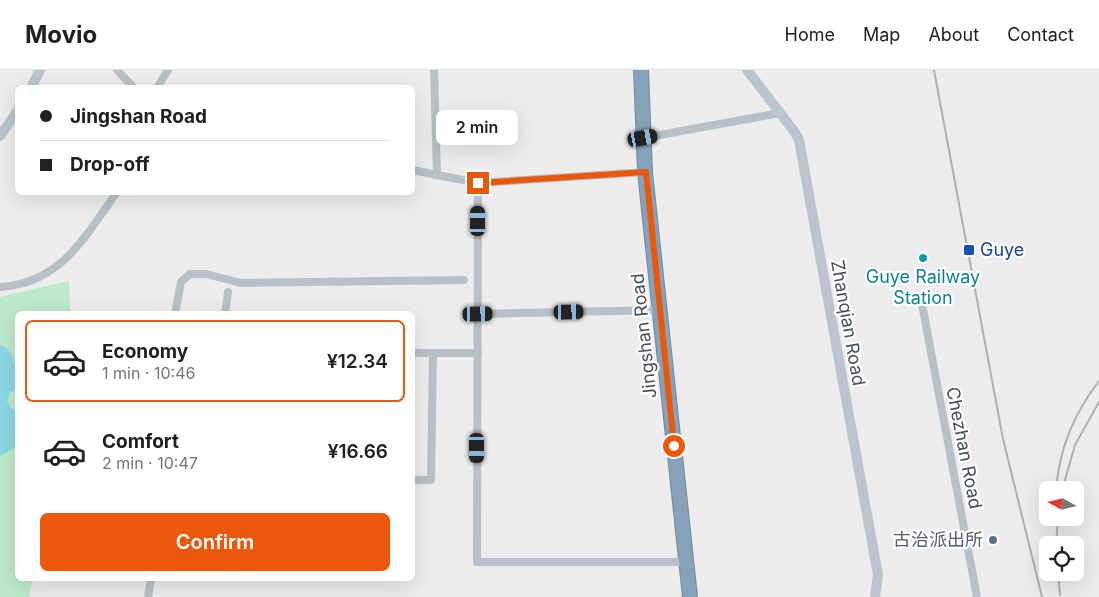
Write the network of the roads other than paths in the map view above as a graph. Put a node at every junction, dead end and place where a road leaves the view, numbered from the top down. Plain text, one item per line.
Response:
1 (40, 70) edge
2 (117, 70) edge
3 (168, 70) edge
4 (434, 70) edge
5 (641, 70) edge
6 (747, 70) edge
7 (32, 85) edge
8 (131, 85) edge
9 (159, 85) edge
10 (780, 113) junction
11 (15, 114) edge
12 (0, 136) edge
13 (643, 138) junction
14 (415, 171) edge
15 (646, 172) junction
16 (437, 175) junction
17 (478, 183) junction
18 (115, 195) edge
19 (464, 280) dead end
20 (0, 287) edge
21 (228, 292) dead end
22 (922, 304) dead end
23 (660, 310) junction
24 (176, 311) edge
25 (225, 311) edge
26 (478, 314) junction
27 (415, 352) edge
28 (433, 352) junction
29 (478, 352) junction
30 (415, 480) edge
31 (686, 562) junction
32 (151, 581) edge
33 (148, 597) edge
34 (690, 597) edge
35 (875, 597) edge
36 (977, 597) edge

1 - 7 street
2 - 8 street
3 - 9 street
4 - 16 street
5 - 13 highway, Jingshan Road
6 - 10 street, Zhanqian Road
10 - 13 street
10 - 35 street, Zhanqian Road
11 - 12 street
13 - 15 highway, Jingshan Road
14 - 16 street
15 - 17 street
15 - 23 highway, Jingshan Road
16 - 17 street
17 - 26 street
18 - 20 street
19 - 24 street
21 - 25 street
22 - 36 street, Chezhan Road
23 - 26 street
23 - 31 highway, Jingshan Road
26 - 29 street
27 - 28 street
28 - 29 street
28 - 30 street
29 - 31 street
31 - 34 highway, Jingshan Road
32 - 33 street

